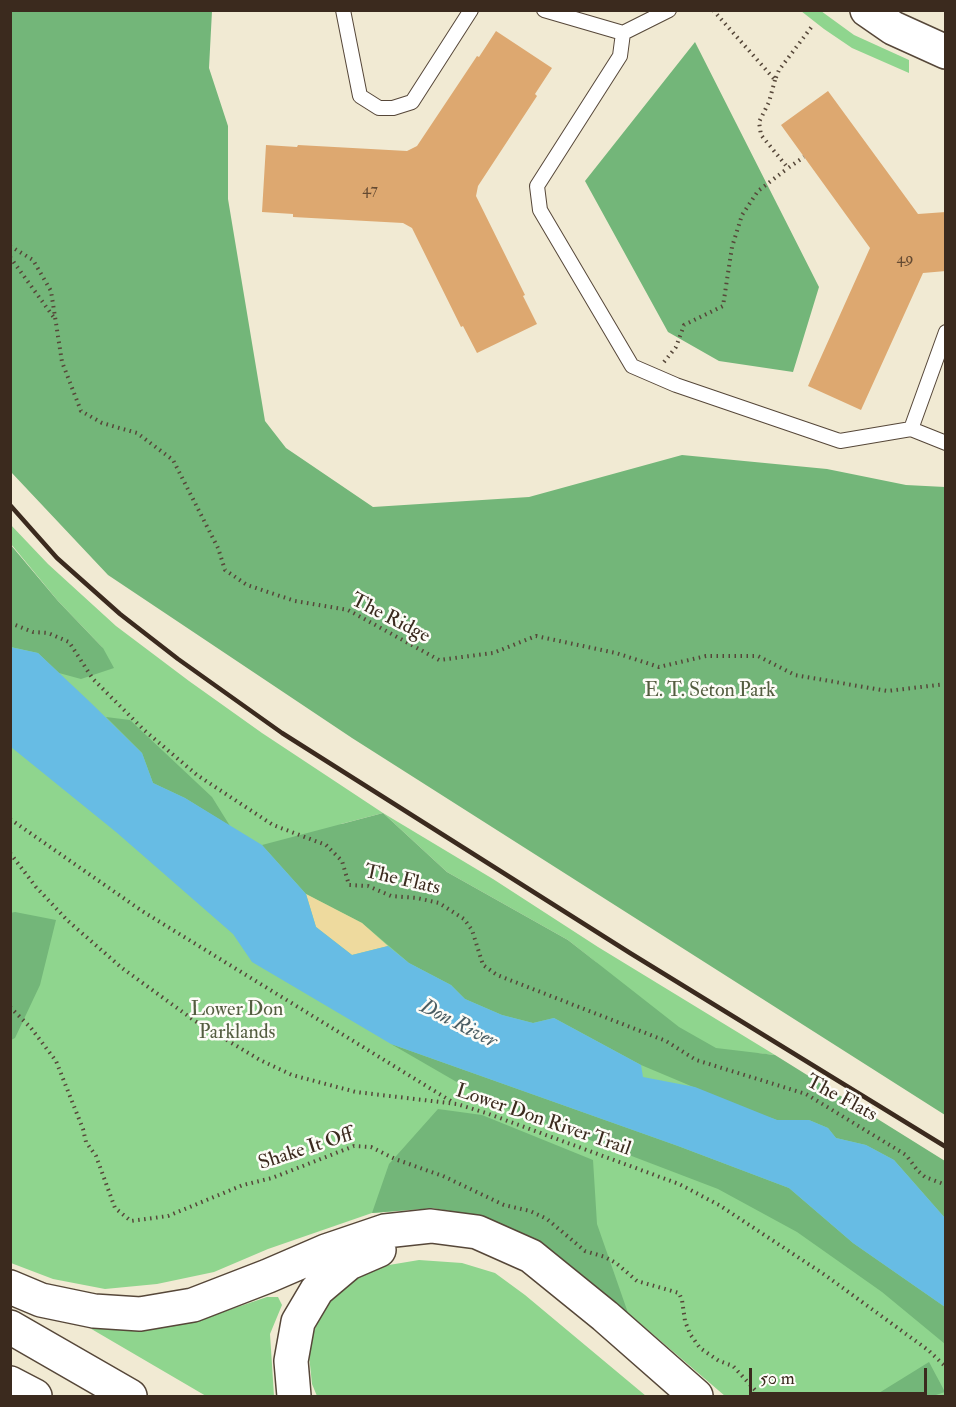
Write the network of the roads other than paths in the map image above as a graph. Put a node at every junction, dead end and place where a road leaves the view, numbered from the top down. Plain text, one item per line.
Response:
1 (343, 10) edge
2 (471, 10) edge
3 (544, 10) edge
4 (669, 10) edge
5 (886, 19) edge
6 (623, 33) junction
7 (945, 52) edge
8 (945, 332) edge
9 (911, 429) junction
10 (945, 443) edge
11 (10, 1287) edge
12 (10, 1327) edge
13 (10, 1383) edge
14 (35, 1396) edge
15 (130, 1396) edge
16 (294, 1396) edge
17 (671, 1396) edge
18 (696, 1396) edge

1 - 2 lane
3 - 6 lane
4 - 6 lane
5 - 7 main road
6 - 9 lane
8 - 9 lane
9 - 10 lane
11 - 18 main road
12 - 15 main road
13 - 14 main road
16 - 17 main road

